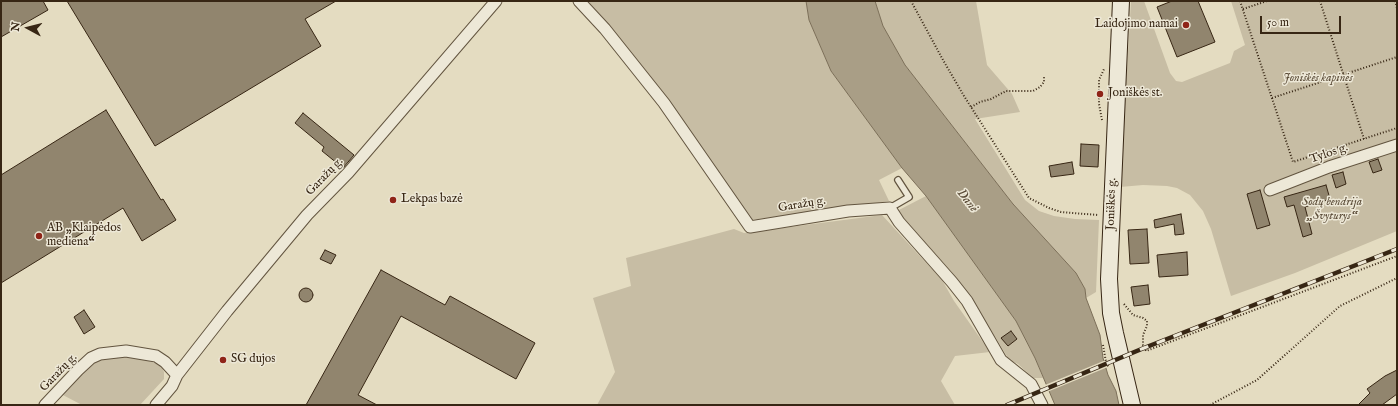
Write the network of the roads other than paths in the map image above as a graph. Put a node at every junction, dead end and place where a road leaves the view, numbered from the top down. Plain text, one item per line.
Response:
1 (496, 1) edge
2 (579, 1) edge
3 (1121, 1) edge
4 (1397, 145) edge
5 (898, 180) dead end
6 (1270, 190) dead end
7 (890, 208) junction
8 (177, 375) junction
9 (45, 405) edge
10 (156, 405) edge
11 (1042, 405) edge
12 (1132, 405) edge

1 - 8 street, Garažų g.
2 - 7 street, Garažų g.
3 - 12 main road, Joniškės g.
4 - 6 street, Tylos g.
5 - 7 lane
7 - 11 street
8 - 9 street, Garažų g.
8 - 10 street, Garažų g.

